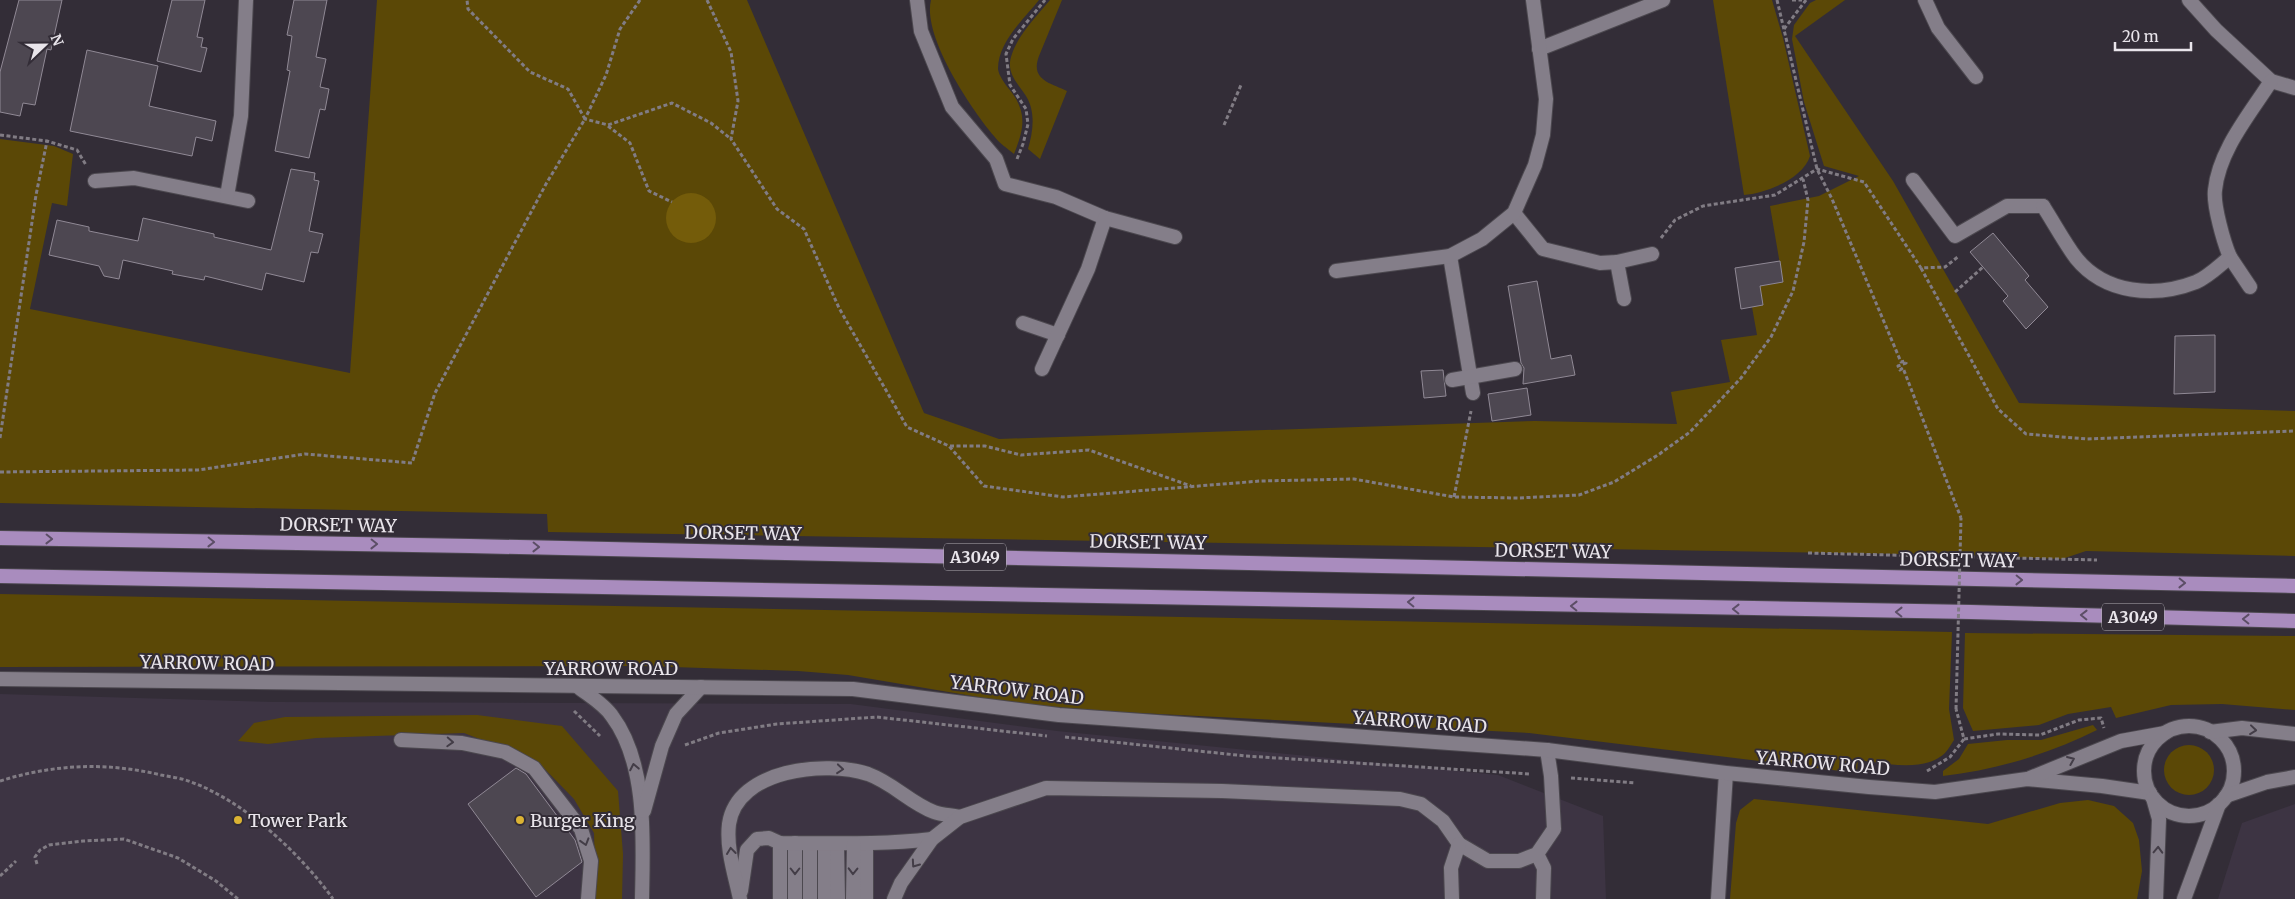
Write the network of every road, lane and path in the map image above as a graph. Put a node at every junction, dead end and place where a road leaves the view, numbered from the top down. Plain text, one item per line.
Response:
1 (246, 0) edge
2 (467, 0) edge
3 (640, 0) edge
4 (707, 0) edge
5 (917, 0) edge
6 (1045, 0) edge
7 (1533, 0) edge
8 (1663, 0) edge
9 (1777, 0) edge
10 (1792, 0) edge
11 (1802, 0) edge
12 (1806, 0) edge
13 (1925, 0) edge
14 (2189, 0) edge
15 (1784, 30) junction
16 (1539, 49) junction
17 (1976, 77) dead end
18 (2271, 81) junction
19 (1241, 85) dead end
20 (2295, 88) edge
21 (585, 119) junction
22 (608, 125) junction
23 (1224, 125) dead end
24 (0, 135) edge
25 (731, 139) junction
26 (48, 142) junction
27 (1817, 169) junction
28 (1804, 179) junction
29 (1913, 180) dead end
30 (95, 181) joint
31 (1005, 184) junction
32 (227, 196) junction
33 (248, 200) dead end
34 (672, 202) dead end
35 (1514, 213) junction
36 (1104, 218) junction
37 (1175, 237) dead end
38 (1652, 254) joint
39 (1450, 256) junction
40 (2230, 258) junction
41 (1617, 262) junction
42 (1945, 267) dead end
43 (1983, 267) dead end
44 (1921, 268) junction
45 (1336, 271) dead end
46 (2250, 287) dead end
47 (1955, 292) dead end
48 (1624, 299) dead end
49 (1023, 323) dead end
50 (1058, 335) junction
51 (1042, 368) dead end
52 (1515, 370) dead end
53 (1471, 377) junction
54 (1452, 380) dead end
55 (1474, 393) joint
56 (2295, 431) edge
57 (0, 438) edge
58 (949, 446) junction
59 (0, 472) edge
60 (1191, 486) junction
61 (1454, 497) junction
62 (0, 538) edge
63 (0, 576) edge
64 (2295, 586) edge
65 (2295, 621) edge
66 (0, 679) edge
67 (577, 686) junction
68 (701, 687) junction
69 (2210, 732) junction
70 (2165, 733) junction
71 (2295, 734) edge
72 (1050, 736) dead end
73 (1060, 737) dead end
74 (401, 740) dead end
75 (684, 745) dead end
76 (1547, 750) junction
77 (1514, 772) dead end
78 (1726, 772) junction
79 (1926, 772) dead end
80 (2295, 778) edge
81 (2027, 779) junction
82 (0, 781) edge
83 (2151, 795) junction
84 (2222, 800) junction
85 (643, 815) junction
86 (960, 817) junction
87 (932, 839) junction
88 (780, 843) junction
89 (795, 843) junction
90 (810, 844) junction
91 (831, 844) junction
92 (860, 844) junction
93 (1459, 844) junction
94 (1537, 854) junction
95 (16, 860) dead end
96 (37, 864) dead end
97 (0, 876) edge
98 (238, 899) edge
99 (333, 899) edge
100 (588, 899) edge
101 (642, 899) edge
102 (740, 899) edge
103 (780, 899) edge
104 (795, 899) edge
105 (810, 899) edge
106 (825, 899) edge
107 (838, 899) edge
108 (853, 899) edge
109 (866, 899) edge
110 (894, 899) edge
111 (1452, 899) edge
112 (1543, 899) edge
113 (1718, 899) edge
114 (2156, 899) edge
115 (2184, 899) edge

1 - 32 street
2 - 21 path
3 - 21 path
4 - 25 path
5 - 31 street
6 - 31 path
7 - 16 street
8 - 16 street
9 - 15 path
10 - 11 path
12 - 15 path
13 - 17 street
14 - 18 street
15 - 27 path
16 - 35 street
18 - 20 street
18 - 40 street
19 - 23 path
21 - 22 path
21 - 59 path
22 - 25 path
22 - 34 path
24 - 26 path
25 - 58 path
26 - 30 path
26 - 57 path
27 - 28 path
27 - 44 path
27 - 79 path, bridge
28 - 38 path
28 - 61 path
29 - 40 street
30 - 32 street
31 - 36 street
32 - 33 street
35 - 39 street
35 - 41 street
36 - 37 street
36 - 50 street
38 - 41 street
39 - 45 street
39 - 53 street
40 - 46 street
41 - 48 street
42 - 44 path
43 - 47 path
44 - 56 path
49 - 50 street
50 - 51 street
52 - 53 street
53 - 54 street
53 - 55 street
55 - 61 path
58 - 60 path
58 - 60 path
60 - 61 path
62 -> 64 highway, DORSET WAY / A3049
65 -> 63 highway, A3049
66 - 67 street, YARROW ROAD
67 - 68 street, YARROW ROAD
85 -> 67 street
68 - 76 street, YARROW ROAD
68 - 85 street
69 - 70 street
69 -> 71 street
69 - 84 street
81 -> 70 street, YARROW ROAD
70 - 83 street
72 - 75 path
73 - 77 path
74 -> 100 street
76 - 78 street, YARROW ROAD
76 - 94 street
78 - 81 street, YARROW ROAD
78 - 113 street
80 - 84 street
81 - 83 street, YARROW ROAD
82 - 99 path
83 - 84 street
114 -> 83 street
84 - 115 street
85 - 101 street
86 - 87 street
86 - 93 street
102 -> 86 street
87 - 92 street
87 -> 110 street
88 - 89 street
88 - 102 street
88 - 103 street
89 - 90 street
89 -> 104 street
90 - 91 street
90 - 105 street
91 - 92 street
91 - 106 street
91 - 107 street
92 -> 108 street
92 - 109 street
93 - 94 street
93 - 111 street
94 - 112 street
95 - 97 path
96 - 98 path

